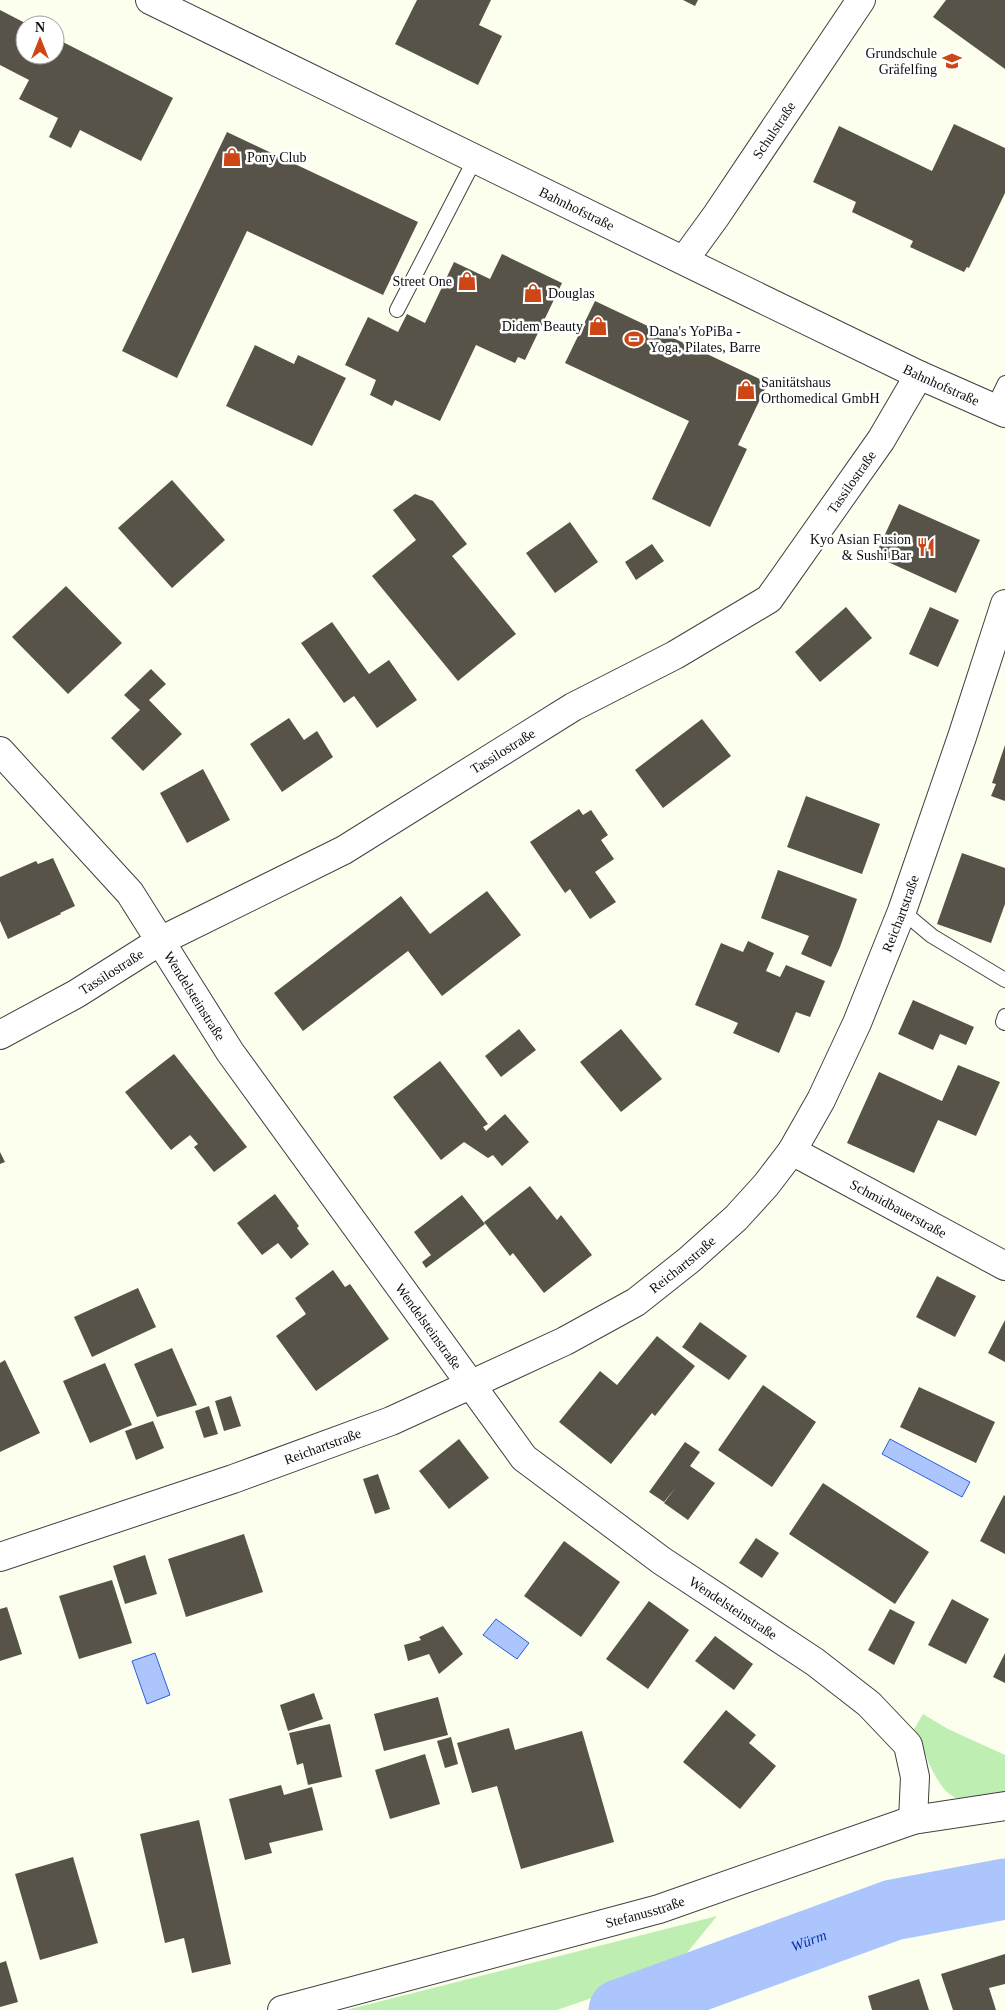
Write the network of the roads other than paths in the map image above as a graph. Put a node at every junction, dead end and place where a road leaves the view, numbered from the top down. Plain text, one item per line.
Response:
1 (150, 0) edge
2 (861, 0) edge
3 (475, 159) junction
4 (684, 260) junction
5 (397, 310) dead end
6 (919, 375) junction
7 (1005, 383) edge
8 (999, 411) edge
9 (1005, 604) edge
10 (0, 750) edge
11 (902, 911) junction
12 (160, 941) junction
13 (1005, 980) edge
14 (1005, 1016) edge
15 (1005, 1023) edge
16 (0, 1034) edge
17 (792, 1151) junction
18 (1005, 1266) edge
19 (472, 1384) junction
20 (0, 1557) edge
21 (1005, 1806) edge
22 (913, 1820) junction
23 (282, 2010) edge

1 - 3 street, Bahnhofstraße
2 - 4 street, Schulstraße
3 - 4 street, Bahnhofstraße
3 - 5 lane
4 - 6 street, Bahnhofstraße
6 - 8 street, Bahnhofstraße
6 - 12 street, Tassilostraße
7 - 8 lane
9 - 11 street, Reichartstraße
10 - 12 street, Wendelsteinstraße
11 - 13 lane
11 - 17 street, Reichartstraße
12 - 16 street, Tassilostraße
12 - 19 street, Wendelsteinstraße
14 - 15 lane
17 - 18 street, Schmidbauerstraße
17 - 19 street, Reichartstraße
19 - 20 street, Reichartstraße
19 - 22 street, Wendelsteinstraße
21 - 22 street, Stefanusstraße
22 - 23 street, Stefanusstraße

